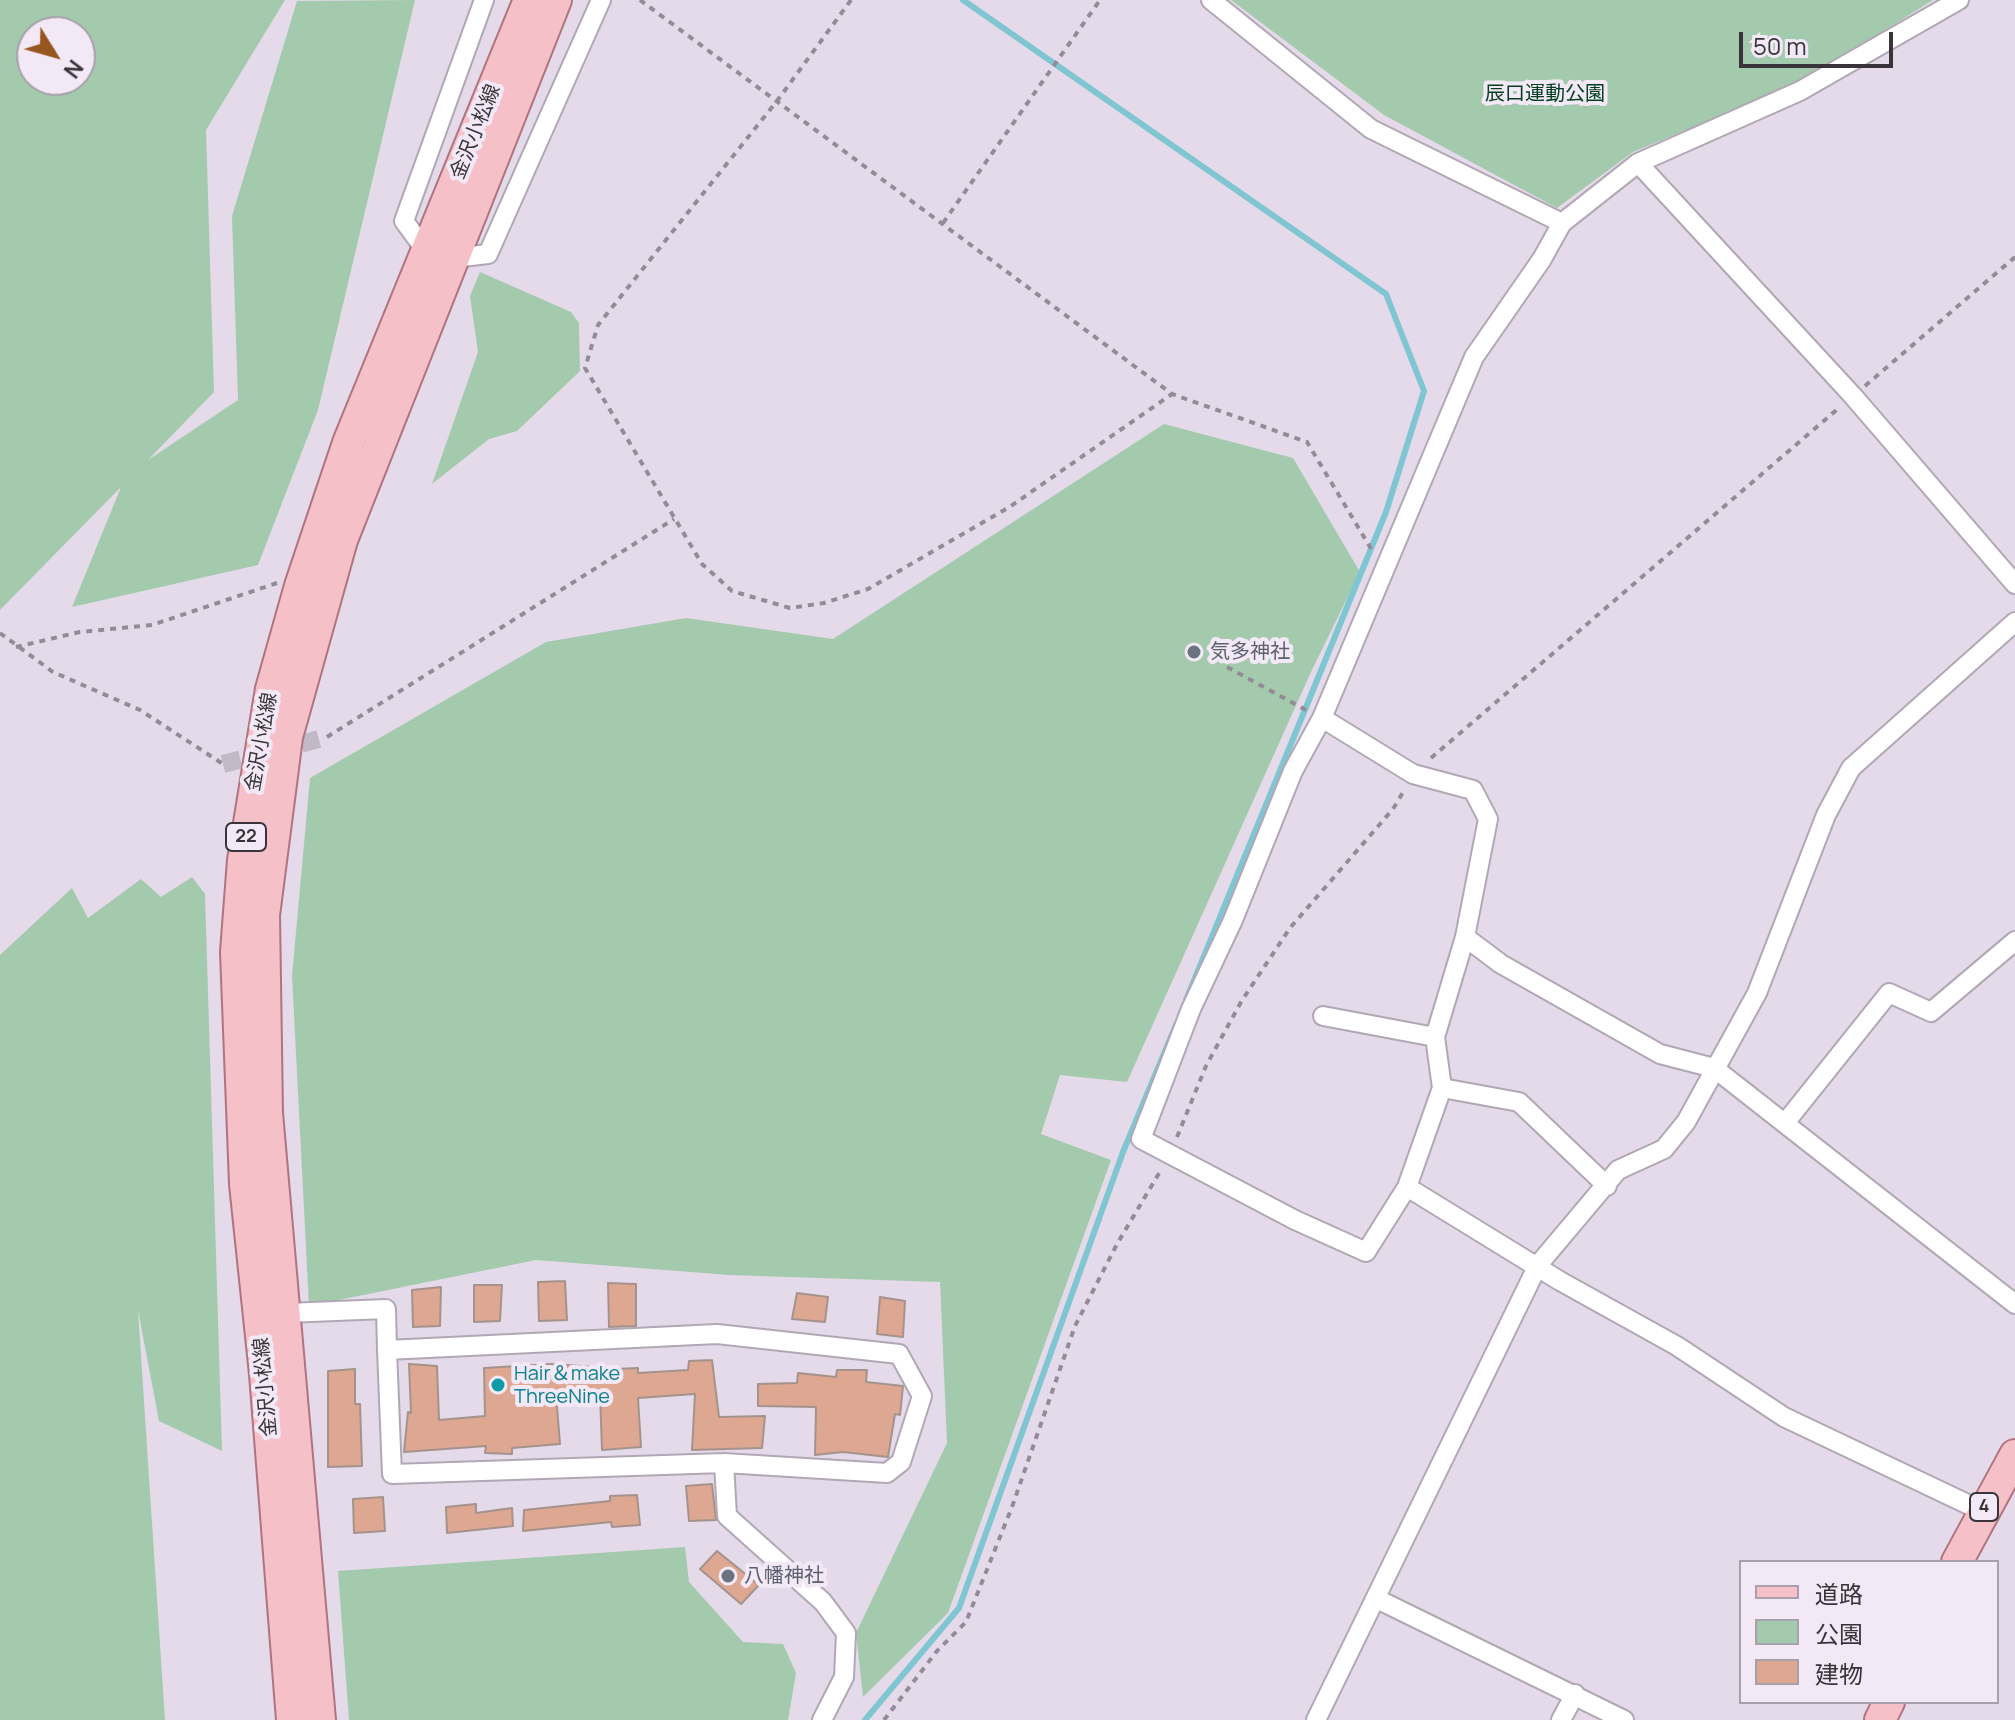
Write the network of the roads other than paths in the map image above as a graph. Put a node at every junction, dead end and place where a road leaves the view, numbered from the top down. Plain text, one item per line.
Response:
1 (484, 0) edge
2 (529, 0) edge
3 (556, 0) edge
4 (601, 0) edge
5 (1211, 0) edge
6 (1959, 0) edge
7 (1638, 163) junction
8 (1562, 223) junction
9 (439, 254) junction
10 (2015, 584) edge
11 (2015, 622) edge
12 (1322, 718) junction
13 (1465, 937) junction
14 (2015, 941) edge
15 (1323, 1016) dead end
16 (1435, 1037) junction
17 (1714, 1068) junction
18 (1442, 1088) junction
19 (1785, 1123) junction
20 (1607, 1186) junction
21 (1407, 1187) junction
22 (1538, 1265) junction
23 (2012, 1298) edge
24 (286, 1313) junction
25 (387, 1350) junction
26 (2015, 1455) edge
27 (724, 1463) junction
28 (1982, 1511) junction
29 (1958, 1560) edge
30 (1377, 1599) junction
31 (1575, 1694) junction
32 (292, 1720) edge
33 (320, 1720) edge
34 (822, 1720) edge
35 (1316, 1720) edge
36 (1561, 1720) edge
37 (1624, 1720) edge

1 - 9 street
2 - 9 main road, 金沢小松線 / 22
3 - 9 main road, 金沢小松線 / 22
4 - 9 street
5 - 8 street
6 - 7 street
7 - 8 street
7 - 10 street
8 - 12 street
9 - 24 main road, 金沢小松線 / 22
9 - 32 main road, 金沢小松線 / 22
11 - 17 street
12 - 13 street
12 - 21 street
13 - 16 street
13 - 17 street
14 - 19 street
15 - 16 street
16 - 18 street
17 - 19 street
17 - 20 street
18 - 20 street
18 - 21 street
19 - 23 street
20 - 22 street
21 - 22 street
22 - 28 street
22 - 30 street
24 - 25 street
24 - 33 main road, 金沢小松線 / 22
25 - 27 street
25 - 27 street
26 - 28 main road, 4
27 - 34 street
28 - 29 main road, 4
30 - 31 street
30 - 35 street
31 - 36 street
31 - 37 street

